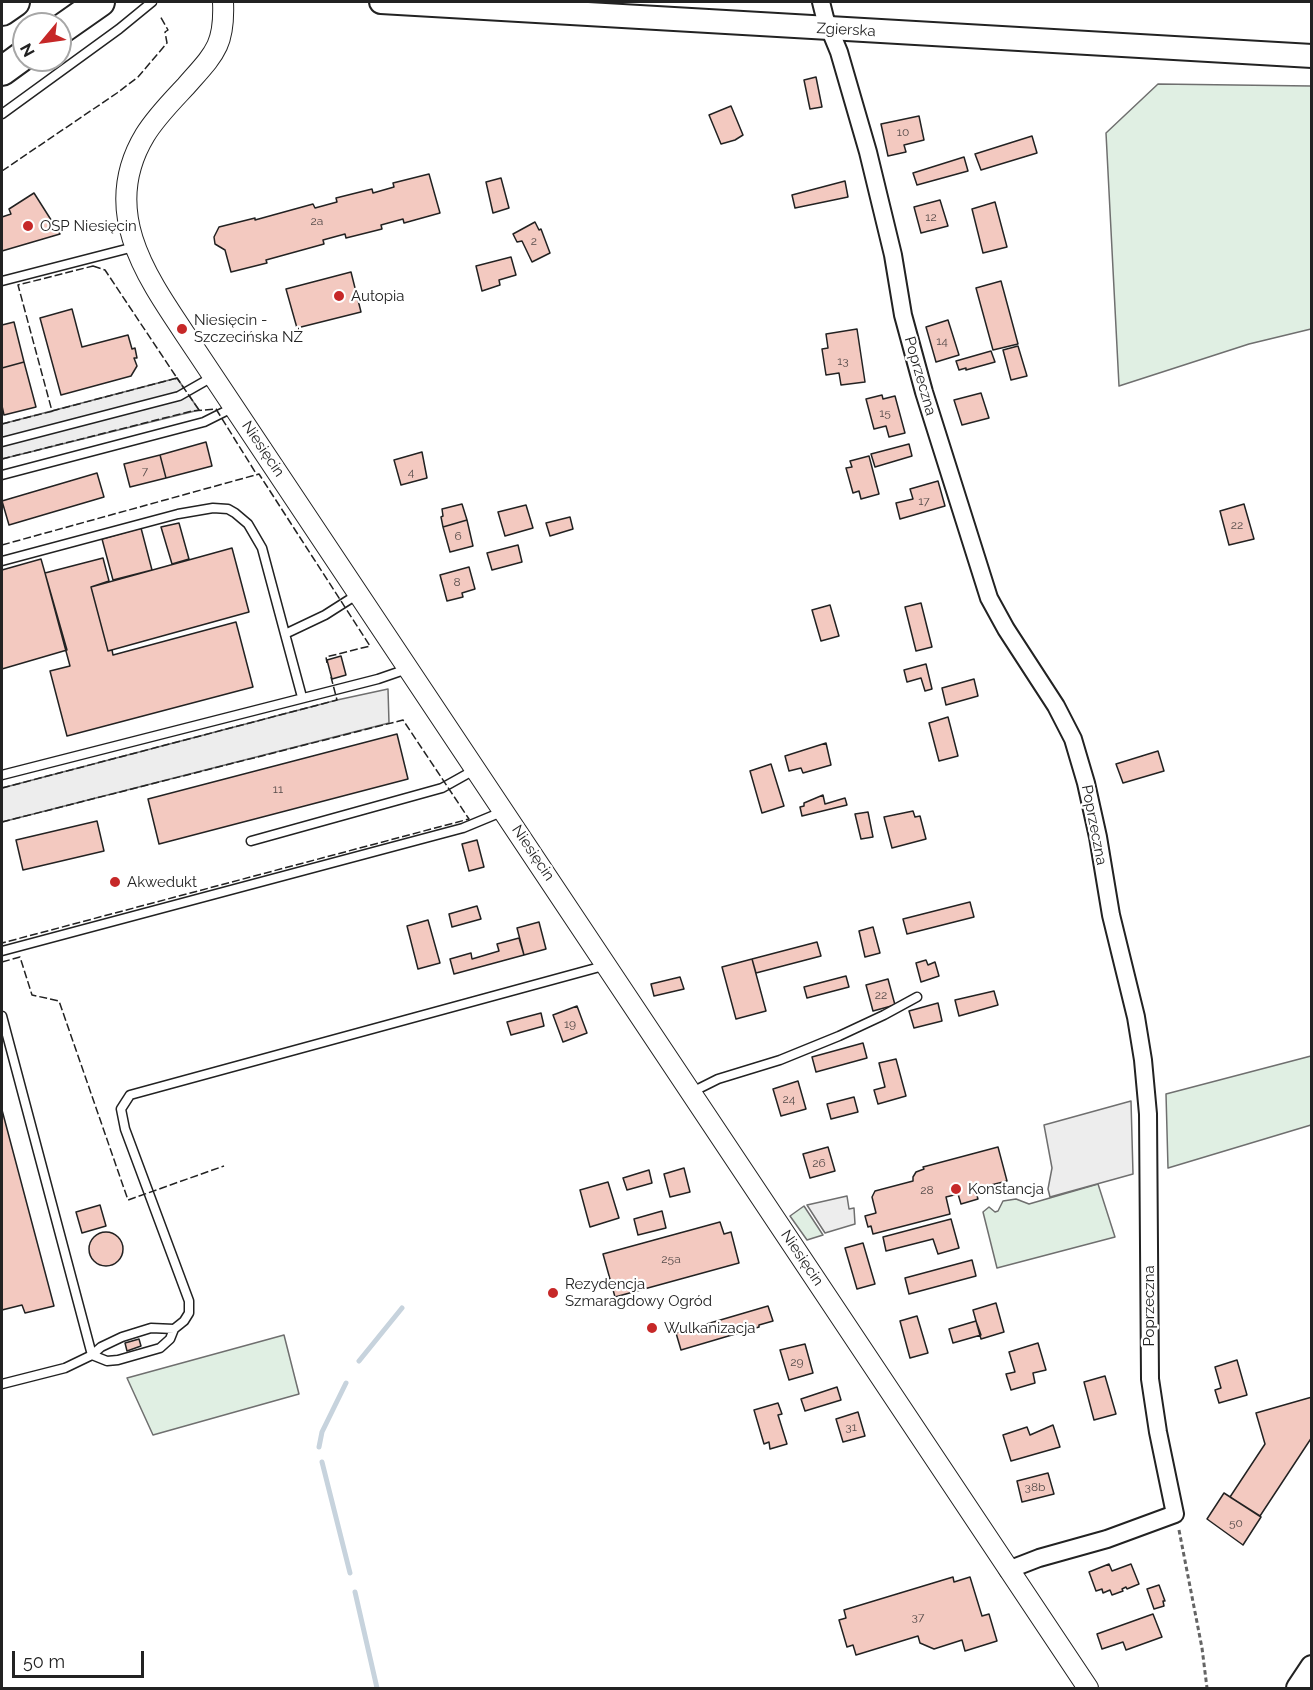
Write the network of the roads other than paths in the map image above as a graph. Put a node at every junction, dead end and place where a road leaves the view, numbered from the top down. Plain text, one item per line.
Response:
1 (15, 2) edge
2 (100, 2) edge
3 (152, 2) edge
4 (223, 2) edge
5 (381, 2) edge
6 (821, 2) edge
7 (2, 11) edge
8 (72, 22) edge
9 (830, 29) junction
10 (1311, 56) edge
11 (2, 114) edge
12 (134, 247) junction
13 (2, 281) edge
14 (214, 376) junction
15 (234, 407) junction
16 (2, 442) edge
17 (2, 475) edge
18 (2, 561) edge
19 (359, 593) junction
20 (285, 634) junction
21 (409, 668) junction
22 (302, 697) junction
23 (477, 769) junction
24 (2, 775) edge
25 (506, 810) junction
26 (251, 841) dead end
27 (2, 951) edge
28 (607, 965) junction
29 (917, 997) dead end
30 (2, 1016) edge
31 (692, 1093) junction
32 (174, 1329) junction
33 (92, 1355) junction
34 (2, 1384) edge
35 (1008, 1570) junction
36 (1311, 1667) edge
37 (1088, 1689) edge
38 (1298, 1689) edge

1 - 7 highway
2 - 8 highway
3 - 11 lane
4 - 12 street, Niesięcin
5 - 9 main road, Zgierska
6 - 9 street, Poprzeczna
9 - 10 main road, Zgierska
9 - 35 street, Poprzeczna
12 - 13 lane
12 - 14 street, Niesięcin
14 - 15 street, Niesięcin
14 - 16 lane
15 - 17 lane
15 - 19 street, Niesięcin
18 - 20 lane
19 - 20 lane
19 - 21 street, Niesięcin
20 - 22 lane
21 - 22 lane
21 - 23 street, Niesięcin
22 - 24 lane
23 - 25 street, Niesięcin
23 - 26 lane
25 - 27 lane
25 - 28 street, Niesięcin
28 - 31 street, Niesięcin
28 - 32 lane
29 - 31 lane
30 - 33 lane
31 - 35 street, Niesięcin
32 - 33 lane
32 - 33 lane
33 - 34 lane
35 - 37 street, Niesięcin
36 - 38 main road

